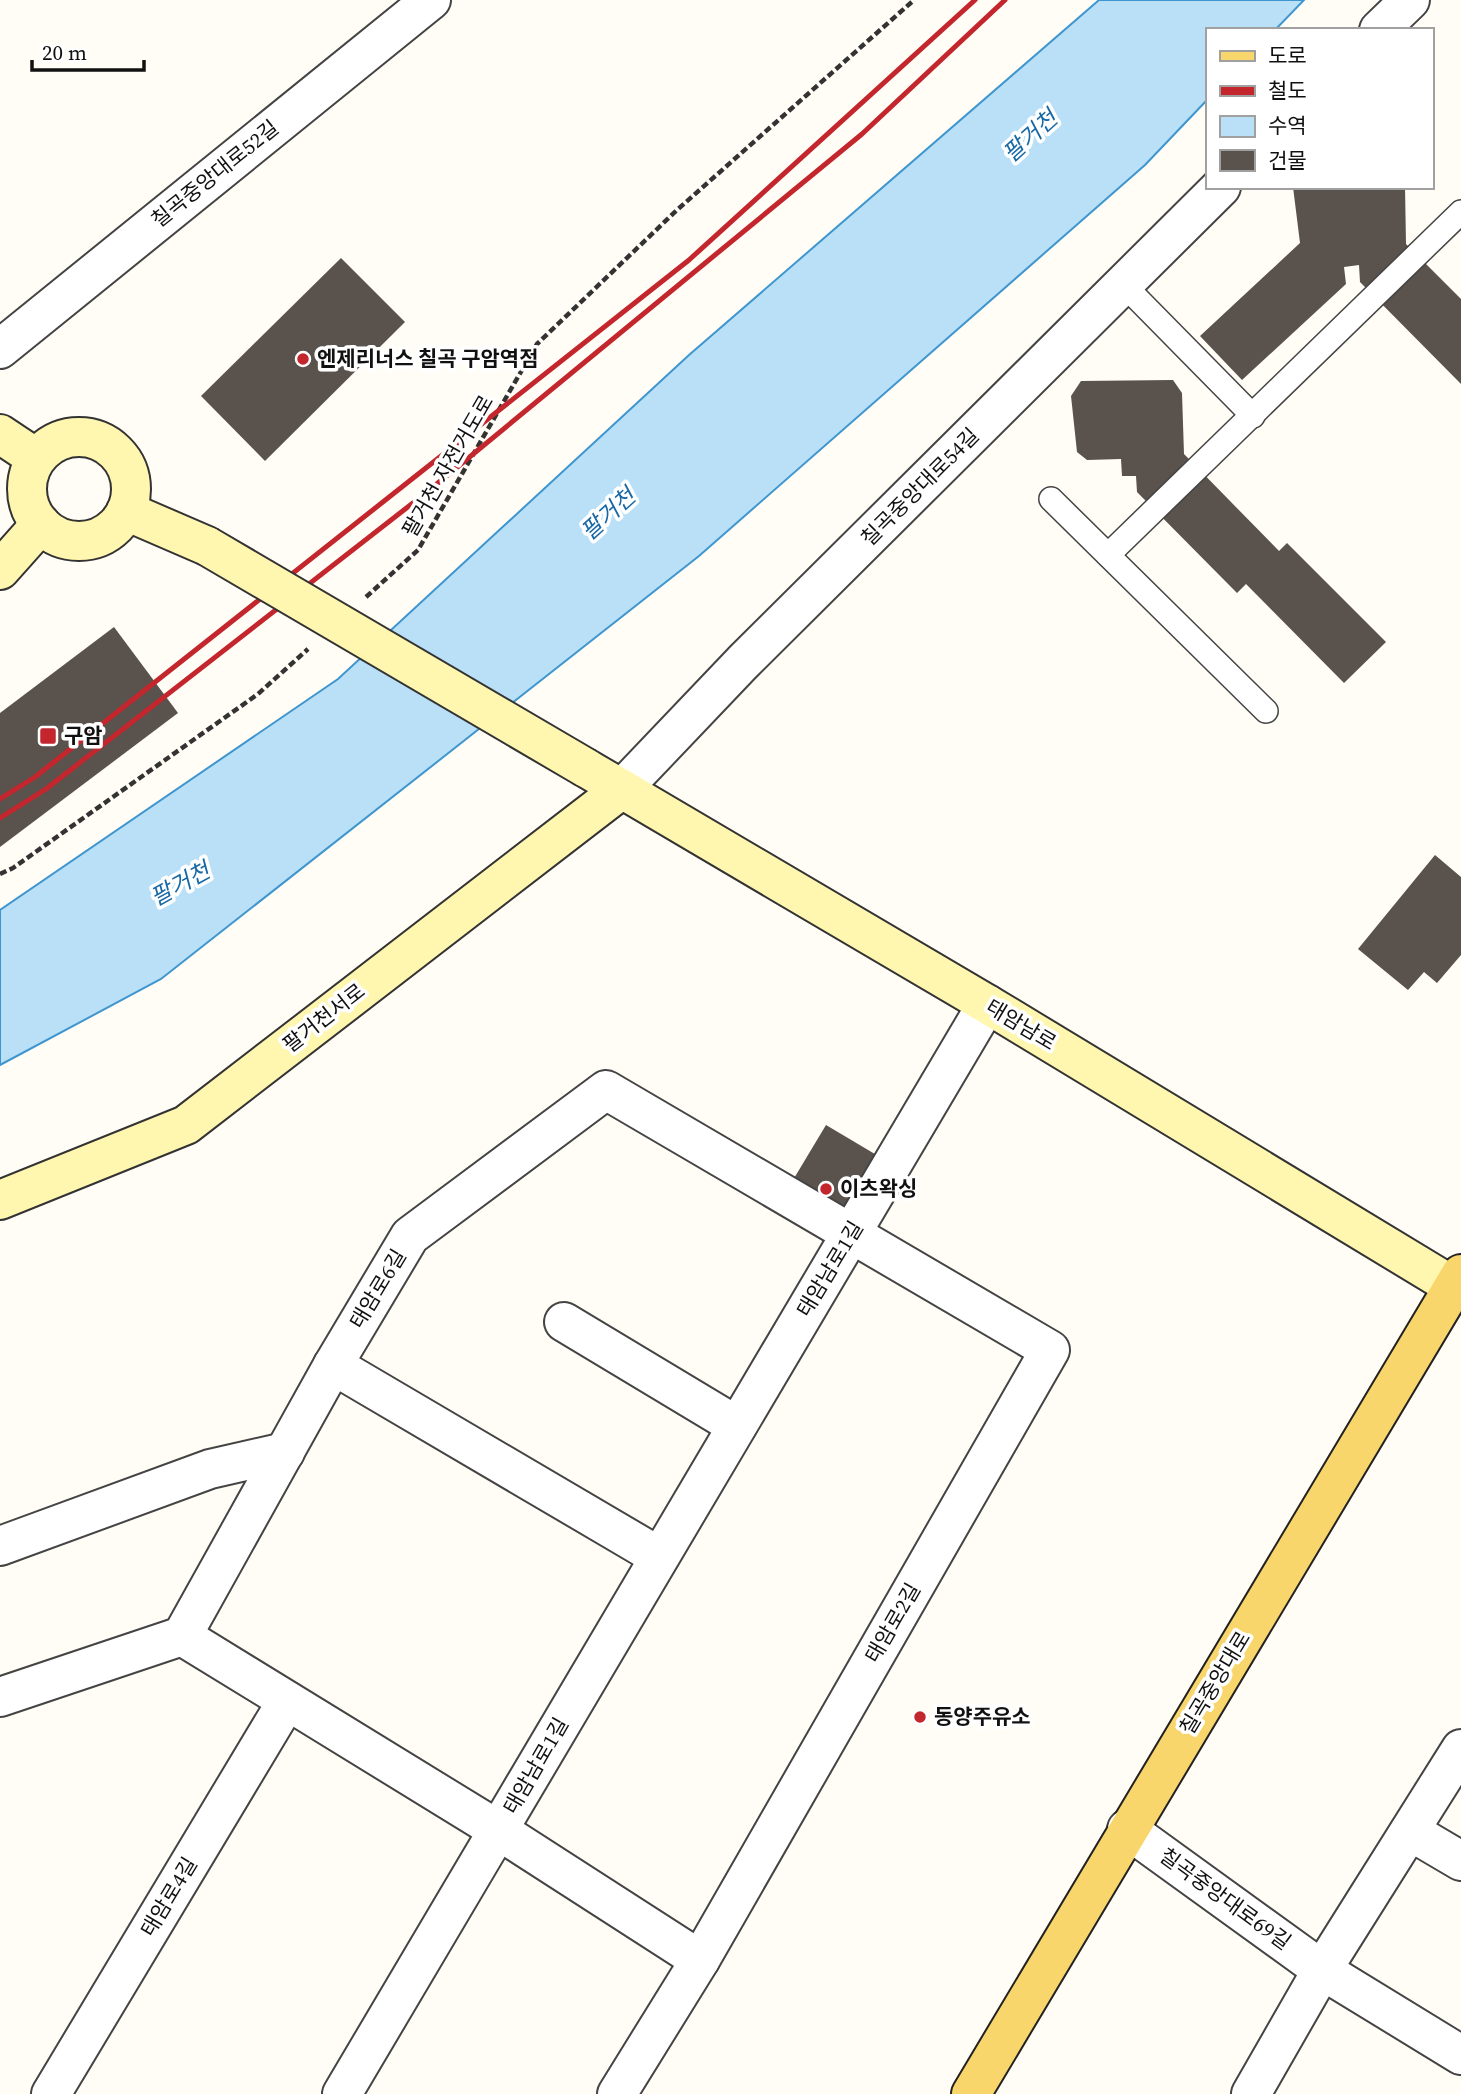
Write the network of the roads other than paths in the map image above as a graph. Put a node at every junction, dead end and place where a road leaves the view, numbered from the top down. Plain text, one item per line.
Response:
1 (431, 0) edge
2 (1410, 0) edge
3 (1381, 28) edge
4 (1219, 189) edge
5 (1461, 212) edge
6 (1124, 285) junction
7 (0, 349) edge
8 (1252, 416) junction
9 (0, 434) edge
10 (36, 458) junction
11 (1051, 499) dead end
12 (126, 511) junction
13 (41, 524) junction
14 (1108, 555) junction
15 (0, 570) edge
16 (1266, 711) dead end
17 (622, 789) junction
18 (987, 1004) junction
19 (0, 1200) edge
20 (850, 1235) junction
21 (1458, 1284) edge
22 (564, 1322) dead end
23 (333, 1365) junction
24 (737, 1426) junction
25 (285, 1452) junction
26 (0, 1546) edge
27 (658, 1556) junction
28 (182, 1636) junction
29 (0, 1697) edge
30 (286, 1701) junction
31 (1461, 1749) edge
32 (1127, 1829) junction
33 (498, 1830) junction
34 (1410, 1831) junction
35 (1461, 1861) edge
36 (700, 1960) junction
37 (1322, 1970) junction
38 (1461, 2055) edge
39 (51, 2094) edge
40 (342, 2094) edge
41 (617, 2094) edge
42 (971, 2094) edge
43 (1251, 2094) edge

1 - 7 street, 칠곡중앙대로52길
2 - 3 street
4 - 6 street, 칠곡중앙대로54길
5 - 8 lane
6 - 8 lane
6 - 17 street, 칠곡중앙대로54길
8 - 14 lane
9 - 10 main road
10 - 12 main road
10 - 13 main road
11 - 14 lane
12 - 13 main road
12 - 17 main road, 태암남로, bridge
13 - 15 main road
14 - 16 lane
17 - 18 main road, 태암남로
17 - 19 main road, 팔거천서로
18 - 20 street, 태암남로1길
18 - 21 main road, 태암남로
20 - 23 street, 태암로6길
20 - 24 street, 태암남로1길
20 - 36 street, 태암로2길
21 - 32 main road, 칠곡중앙대로
22 - 24 street
23 - 25 street, 태암로6길
23 - 27 street
24 - 27 street, 태암남로1길
25 - 26 street
25 - 28 street, 태암로6길
27 - 33 street, 태암남로1길
28 - 29 street
28 - 30 street, 태암남로1길
30 - 33 street, 태암남로1길
30 - 39 street, 태암로4길
31 - 34 street
32 - 37 street, 칠곡중앙대로69길
32 - 42 main road, 칠곡중앙대로
33 - 36 street
33 - 40 street, 태암남로1길
34 - 35 street
34 - 37 street
36 - 41 street, 태암로2길
37 - 38 street, 칠곡중앙대로69길
37 - 43 street

